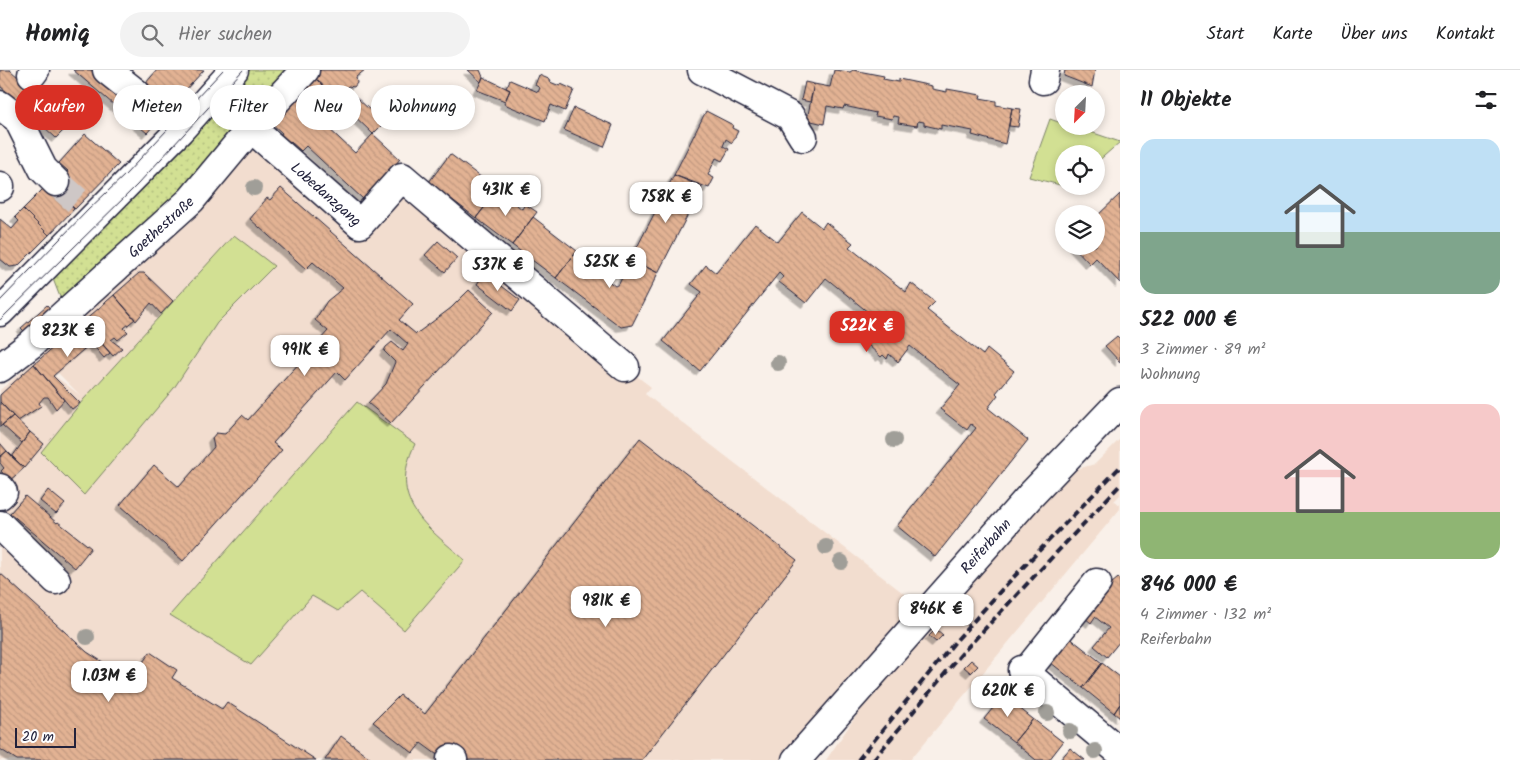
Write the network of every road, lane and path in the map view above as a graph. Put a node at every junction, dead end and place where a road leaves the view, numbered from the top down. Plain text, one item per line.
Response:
1 (107, 70) edge
2 (234, 70) edge
3 (305, 70) edge
4 (702, 70) edge
5 (126, 85) tunnel mouth
6 (286, 90) edge
7 (0, 105) edge
8 (249, 130) edge
9 (253, 130) edge
10 (803, 137) dead end
11 (56, 182) tunnel mouth
12 (4, 301) edge
13 (625, 367) dead end
14 (0, 368) edge
15 (1120, 402) edge
16 (0, 488) edge
17 (0, 495) edge
18 (0, 525) edge
19 (56, 580) dead end
20 (1097, 584) dead end
21 (1120, 752) edge
22 (796, 760) edge

1 - 5 street
2 - 12 street
3 - 6 street, Goethestraße
4 - 10 street
7 - 11 street
8 - 14 street, Goethestraße
9 - 13 street, Lobedanzgang
15 - 22 street, Reiferbahn
16 - 17 street
18 - 19 street
20 - 21 street

